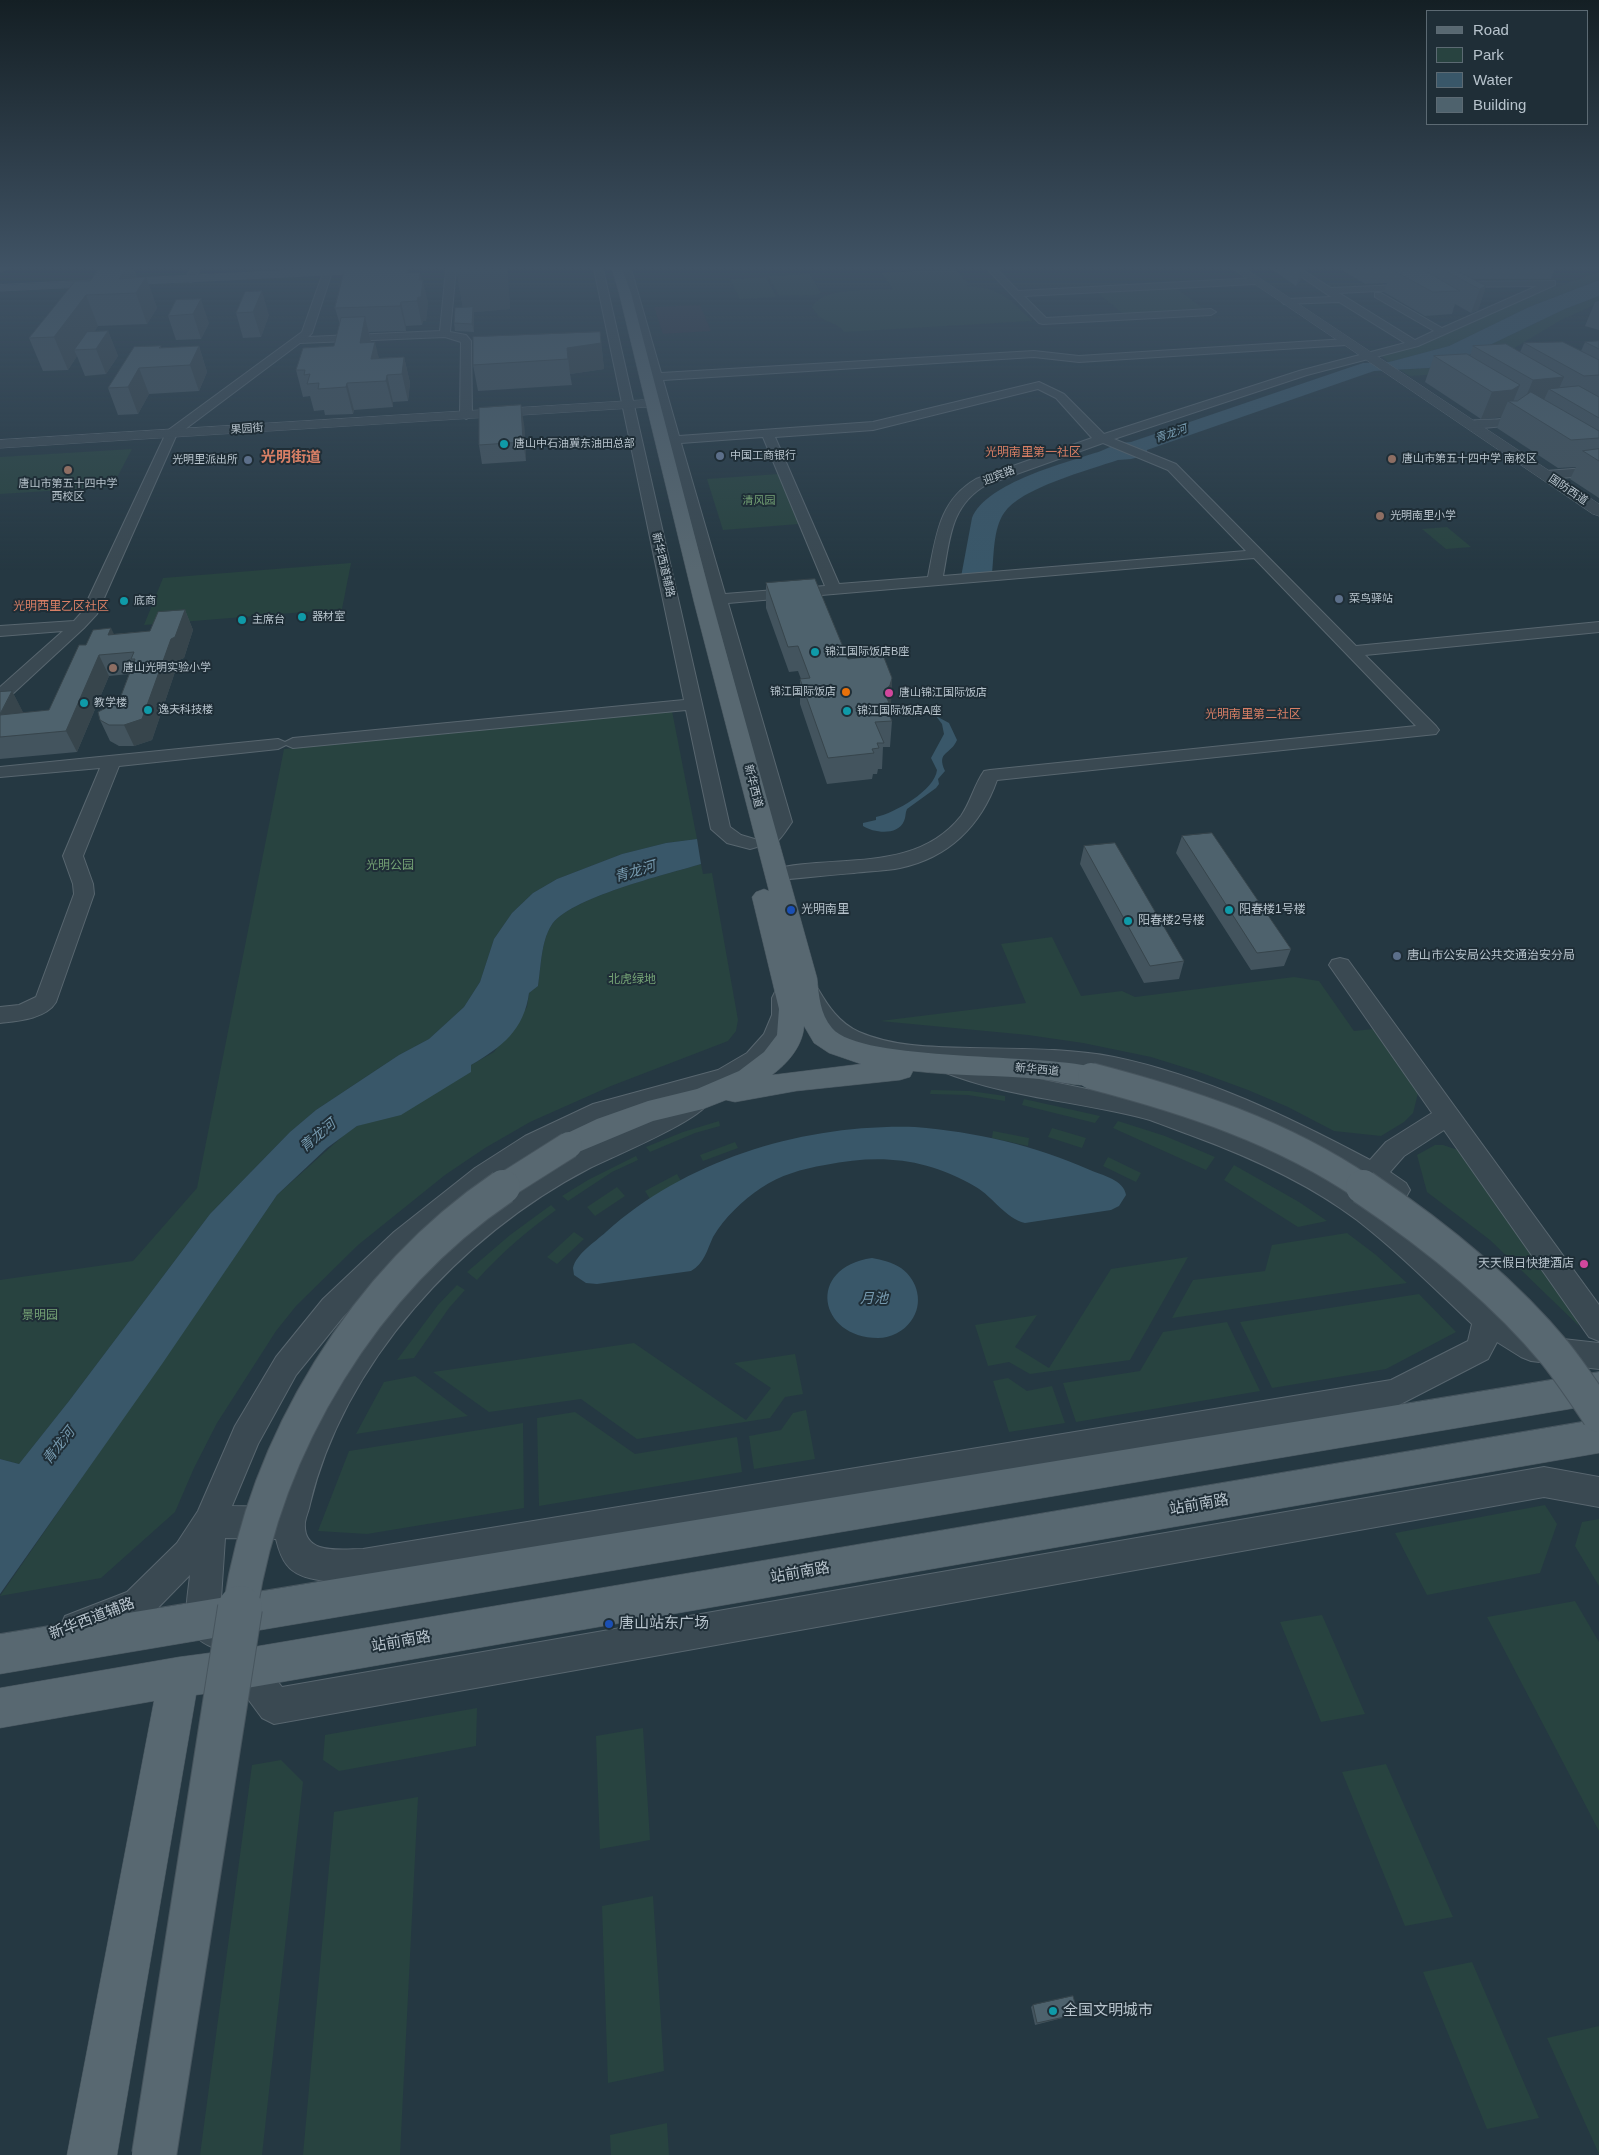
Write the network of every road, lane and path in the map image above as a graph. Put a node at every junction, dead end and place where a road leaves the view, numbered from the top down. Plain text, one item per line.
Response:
1 (258, 370) edge
2 (466, 370) edge
3 (625, 370) edge
4 (628, 370) edge
5 (644, 370) edge
6 (655, 370) edge
7 (779, 370) edge
8 (1316, 370) edge
9 (1386, 370) edge
10 (657, 377) junction
11 (635, 405) junction
12 (1545, 409) edge
13 (1516, 410) junction
14 (466, 415) junction
15 (1536, 422) edge
16 (1471, 425) junction
17 (767, 433) junction
18 (170, 434) junction
19 (675, 440) junction
20 (1108, 441) junction
21 (0, 444) edge
22 (1599, 471) edge
23 (1546, 475) junction
24 (1599, 511) edge
25 (1256, 554) junction
26 (942, 580) junction
27 (834, 590) junction
28 (718, 599) junction
29 (79, 625) junction
30 (1599, 627) edge
31 (0, 631) edge
32 (1352, 651) junction
33 (0, 696) edge
34 (694, 704) junction
35 (742, 742) junction
36 (764, 759) junction
37 (112, 761) junction
38 (0, 772) edge
39 (759, 842) junction
40 (764, 874) junction
41 (1340, 965) dead end
42 (794, 980) junction
43 (0, 1015) edge
44 (949, 1065) junction
45 (703, 1098) junction
46 (1448, 1116) junction
47 (1373, 1174) junction
48 (1487, 1320) junction
49 (1599, 1328) edge
50 (1593, 1381) edge
51 (1587, 1439) edge
52 (1599, 1492) edge
53 (210, 1522) junction
54 (289, 1523) junction
55 (203, 1620) junction
56 (0, 1649) edge
57 (0, 1654) edge
58 (247, 1668) junction
59 (179, 1677) junction
60 (0, 1708) edge
61 (92, 2155) edge
62 (154, 2155) edge

1 - 18 street
2 - 14 street
3 - 11 street, 新华西道辅路
4 - 11 main road, 新华西道
5 - 35 main road, 新华西道
6 - 10 street
7 - 10 street
8 - 20 street, 迎宾路
9 - 16 street, 国防西道
10 - 19 street
11 - 14 street, 果园街
11 - 34 street, 新华西道辅路
11 - 39 main road, 新华西道
12 - 13 street
13 - 15 street
13 - 16 street
14 - 18 street, 果园街
16 - 23 street, 国防西道
17 - 19 street
17 - 20 street
17 - 27 street
18 - 21 street, 果园街
18 - 29 street
19 - 28 street
20 - 25 street
20 - 26 street, 迎宾路
22 - 23 street
23 - 24 street, 国防西道
25 - 26 street
25 - 32 street
26 - 27 street
27 - 28 street
28 - 36 street
29 - 31 street
29 - 33 street
30 - 32 street
32 - 40 street
34 - 37 street
34 - 39 street, 新华西道辅路
35 - 36 street
35 - 39 main road, 新华西道
36 - 39 street
37 - 38 street
37 - 43 street
39 - 40 main road, 新华西道
40 - 42 main road, 新华西道
41 - 46 street
42 - 44 main road, 新华西道
42 - 45 main road, 新华西道
42 - 47 street
42 - 53 street
44 - 45 main road
44 - 48 street
44 - 50 main road, 新华西道, bridge
45 - 54 street
45 - 62 main road, 新华西道, bridge
46 - 47 street
46 - 49 street
47 - 50 street
48 - 50 street
48 - 54 street
50 - 51 street
50 - 55 main road
51 - 58 main road, 站前南路
52 - 58 street
53 - 54 street
53 - 55 street
53 - 56 street, 新华西道辅路
55 - 57 main road
55 - 58 street
58 - 59 main road, 站前南路
59 - 60 main road, 站前南路
59 - 61 main road

